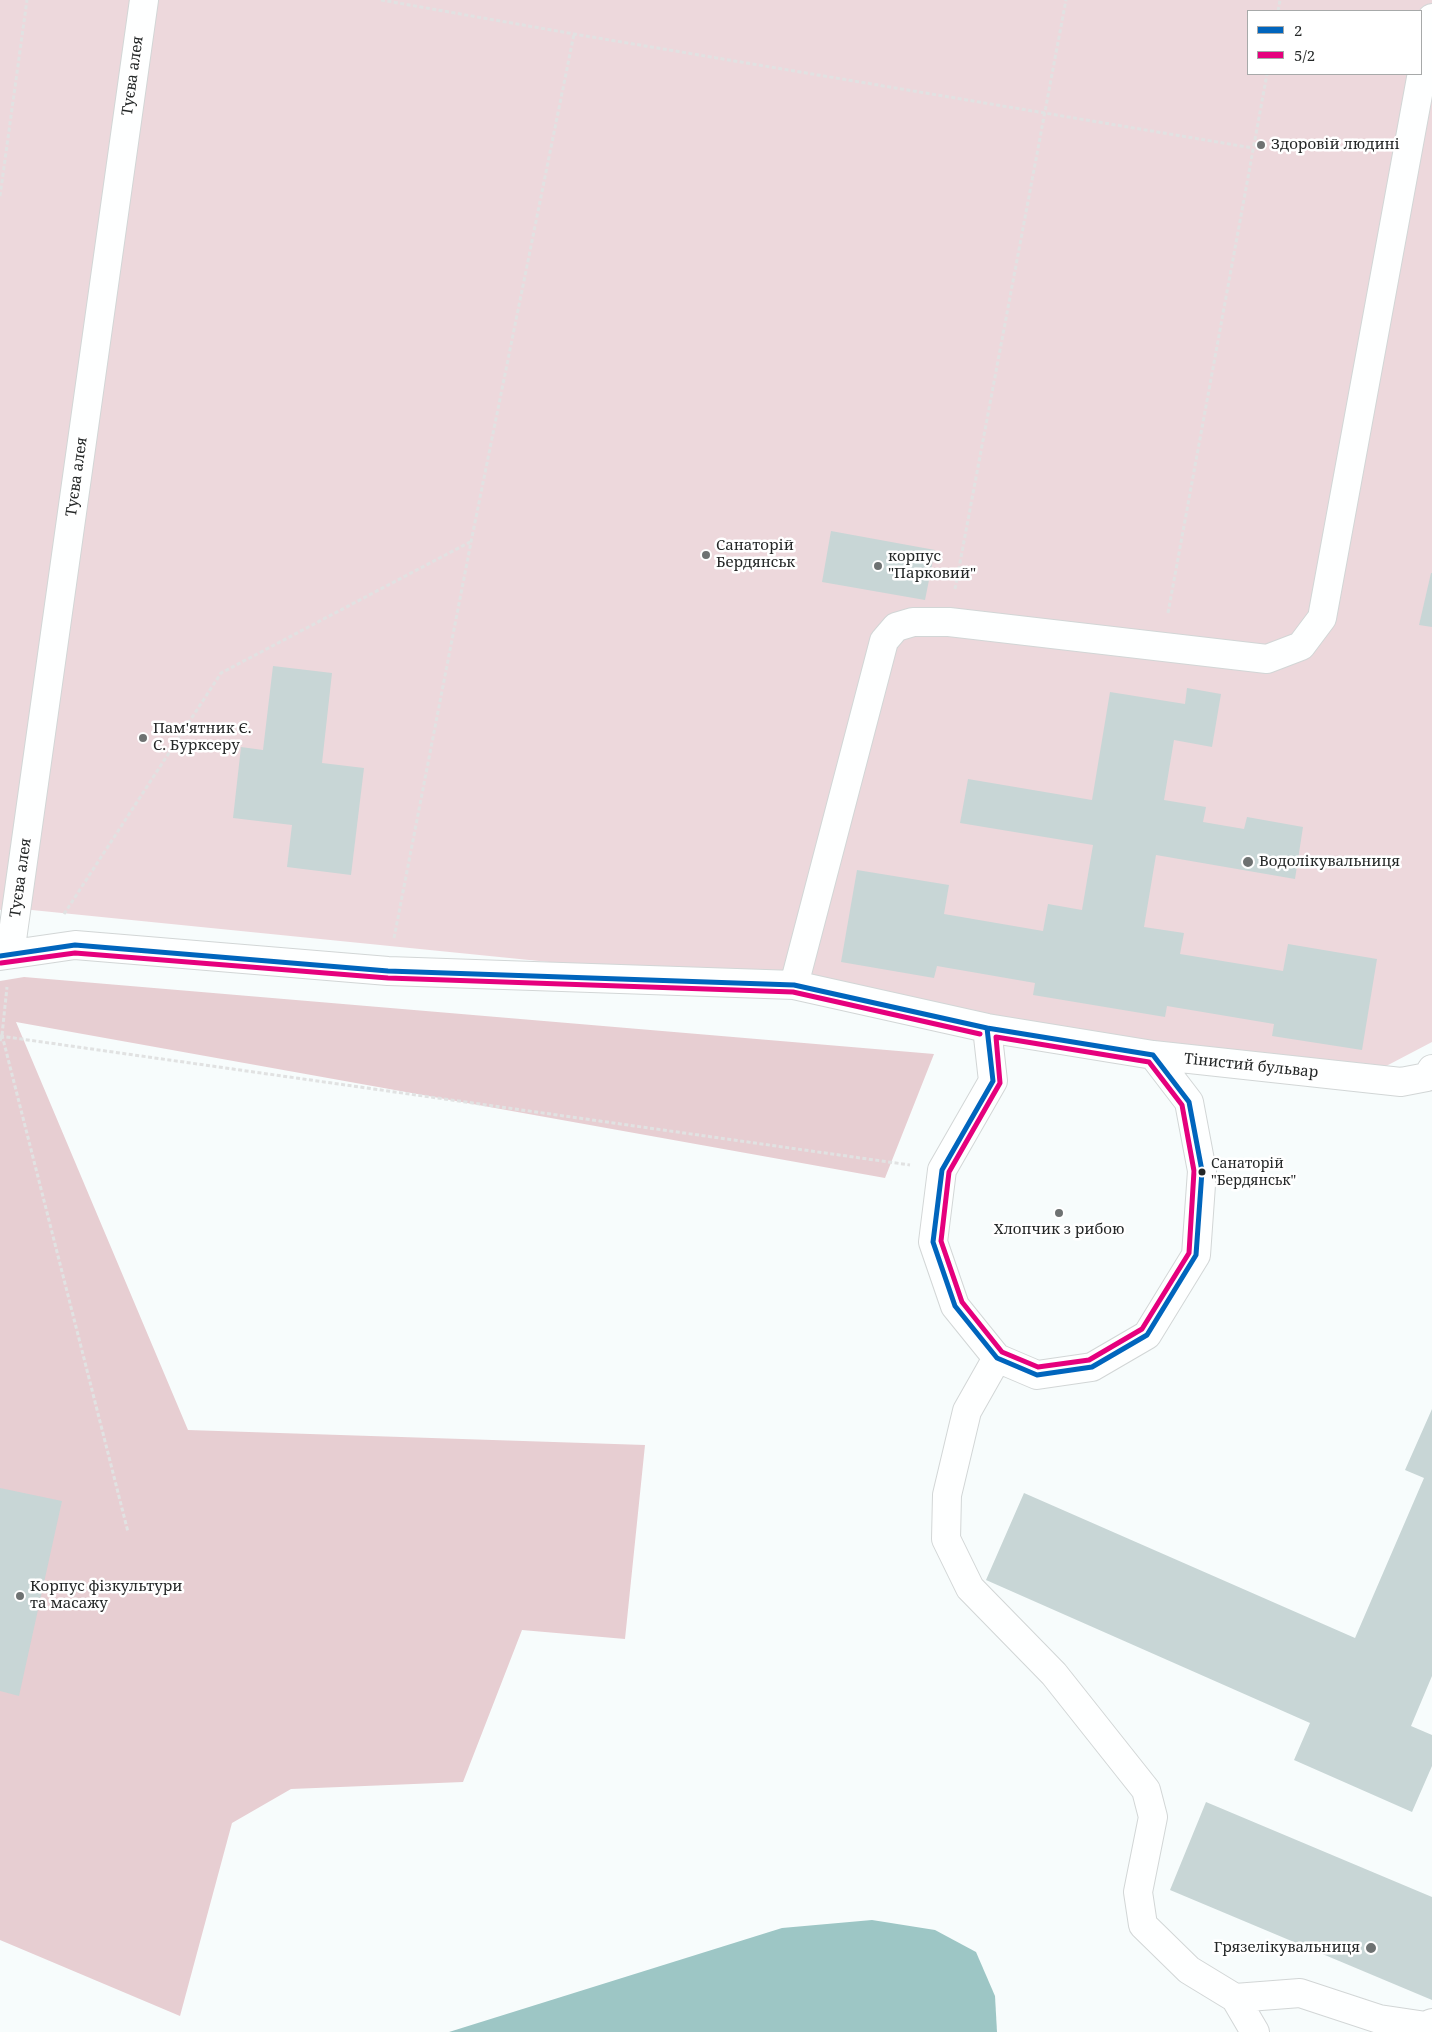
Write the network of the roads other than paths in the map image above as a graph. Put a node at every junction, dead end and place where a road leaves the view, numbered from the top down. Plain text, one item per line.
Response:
1 (144, 0) edge
2 (1432, 18) edge
3 (1422, 73) edge
4 (1422, 75) edge
5 (5, 955) edge
6 (794, 985) junction
7 (987, 1028) junction
8 (1153, 1055) junction
9 (1432, 1069) edge
10 (997, 1358) junction
11 (1236, 1998) junction
12 (1432, 2023) edge
13 (1255, 2032) edge

1 - 5 street, Туєва алея
2 - 3 street
4 - 6 street
5 - 6 street, Тінистий бульвар
6 - 7 street, Тінистий бульвар
7 - 8 street, Тінистий бульвар
7 - 10 street
8 - 9 street, Тінистий бульвар
8 - 10 street
10 - 11 street
11 - 12 street
11 - 13 street

